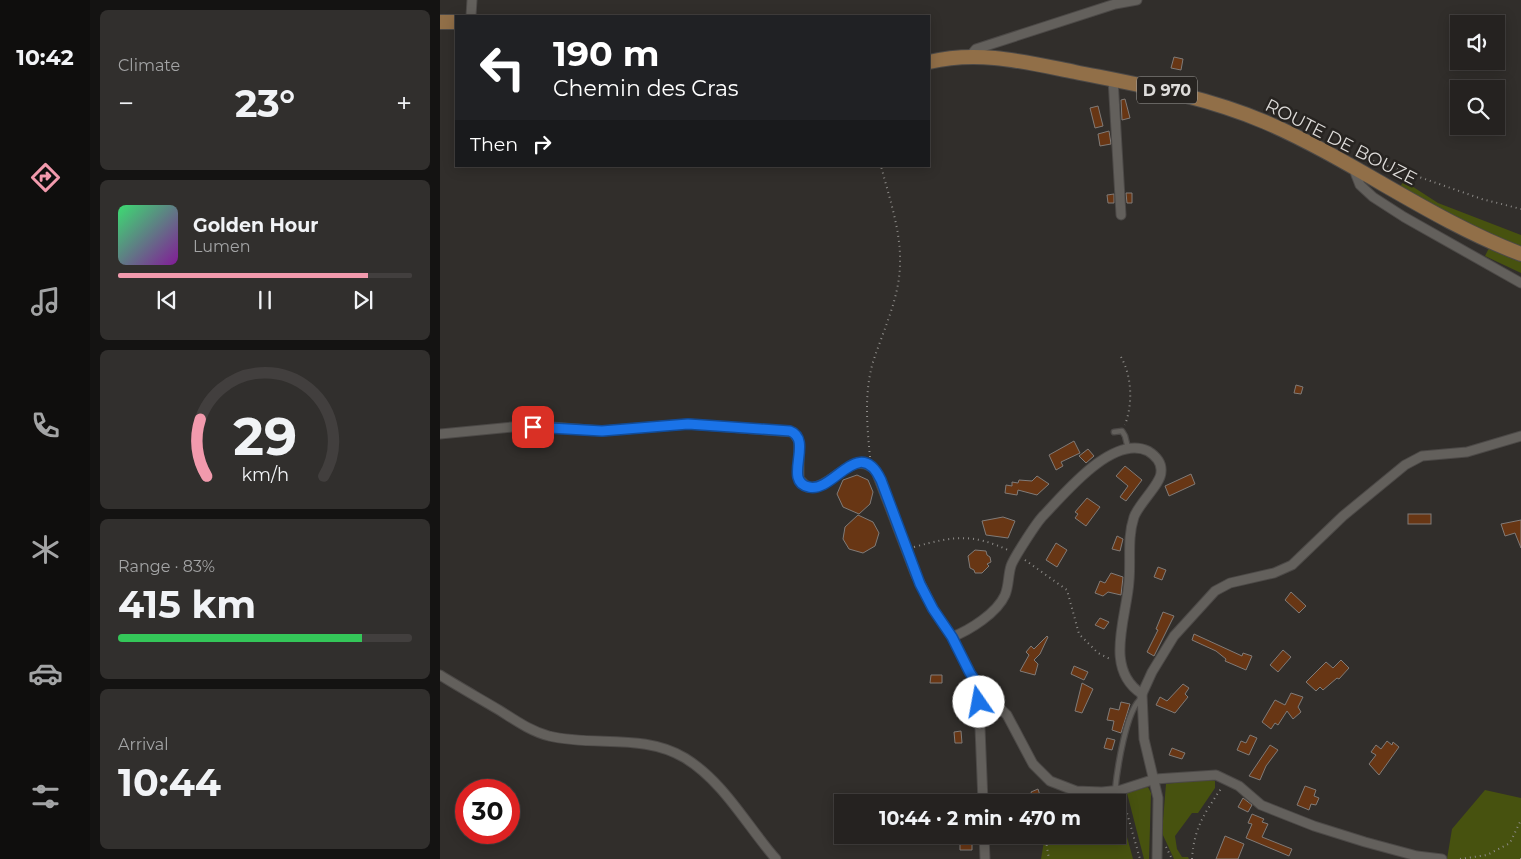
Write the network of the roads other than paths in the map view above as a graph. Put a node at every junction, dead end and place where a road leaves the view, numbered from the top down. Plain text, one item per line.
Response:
1 (472, 0) edge
2 (1137, 0) edge
3 (471, 15) edge
4 (440, 22) edge
5 (455, 22) edge
6 (971, 55) junction
7 (930, 62) edge
8 (1113, 79) junction
9 (1356, 162) junction
10 (1121, 215) dead end
11 (1521, 254) edge
12 (1521, 282) edge
13 (1114, 432) dead end
14 (440, 434) edge
15 (1521, 436) edge
16 (1128, 448) junction
17 (952, 637) junction
18 (440, 675) edge
19 (982, 691) junction
20 (1143, 696) junction
21 (1155, 779) junction
22 (1118, 790) junction
23 (983, 794) edge
24 (984, 844) edge
25 (776, 859) edge
26 (985, 859) edge
27 (1157, 859) edge
28 (1442, 859) edge

1 - 3 street
2 - 6 street
4 - 5 main road
6 - 7 main road, ROUTE DE BOUZE / D 970
6 - 8 main road, ROUTE DE BOUZE / D 970
8 - 9 main road, ROUTE DE BOUZE / D 970
8 - 10 street
9 - 11 main road, ROUTE DE BOUZE / D 970
9 - 12 street
13 - 16 lane
14 - 17 street
15 - 20 street
16 - 17 street
16 - 20 street
17 - 19 street
18 - 25 street
19 - 22 street
19 - 23 street
20 - 21 street
20 - 22 lane
21 - 22 street
21 - 27 street
21 - 28 street
24 - 26 street

